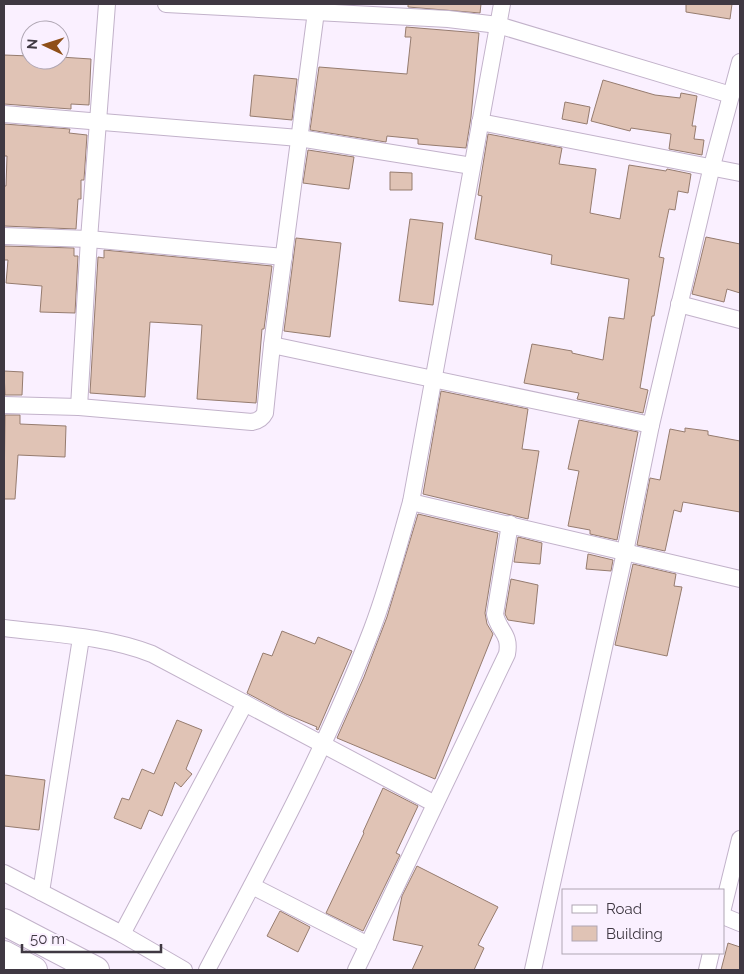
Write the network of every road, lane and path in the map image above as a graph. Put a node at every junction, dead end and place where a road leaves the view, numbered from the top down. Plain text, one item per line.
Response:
1 (108, 4) edge
2 (166, 4) edge
3 (502, 4) edge
4 (317, 8) edge
5 (498, 25) junction
6 (740, 62) edge
7 (731, 94) junction
8 (4, 114) edge
9 (98, 121) junction
10 (480, 122) junction
11 (300, 138) junction
12 (472, 166) junction
13 (712, 166) junction
14 (740, 173) edge
15 (4, 236) edge
16 (89, 238) junction
17 (284, 257) junction
18 (679, 304) junction
19 (740, 320) edge
20 (272, 345) junction
21 (433, 378) junction
22 (4, 405) edge
23 (79, 407) junction
24 (651, 425) junction
25 (411, 502) junction
26 (510, 524) junction
27 (625, 552) junction
28 (740, 579) edge
29 (4, 628) edge
30 (81, 638) junction
31 (245, 703) junction
32 (323, 744) junction
33 (435, 804) junction
34 (740, 839) edge
35 (4, 873) edge
36 (252, 886) junction
37 (41, 892) junction
38 (724, 904) edge
39 (724, 916) edge
40 (4, 922) edge
41 (740, 923) edge
42 (122, 934) junction
43 (368, 945) junction
44 (4, 954) edge
45 (711, 954) edge
46 (34, 970) edge
47 (96, 970) edge
48 (184, 970) edge
49 (207, 970) edge
50 (356, 970) edge
51 (533, 970) edge
52 (707, 970) edge

1 - 9 street
2 - 4 street
3 - 5 street
4 - 5 street
4 - 11 street
5 - 7 street
5 - 10 street
6 - 7 street
7 - 13 street
8 - 9 street
9 - 11 street
9 - 16 street
10 - 12 street
10 - 13 street
11 - 12 street
11 - 17 street
12 - 21 street
13 - 14 street
13 - 18 street
15 - 16 street
16 - 17 street
16 - 23 street
17 - 20 street
18 - 19 street
18 - 24 street
20 - 21 street
20 - 23 street
21 - 24 street
21 - 25 street
22 - 23 street
24 - 27 street
25 - 26 street
25 - 32 street
26 - 27 street
26 - 33 street
27 - 28 street
27 - 51 street
29 - 30 street
30 - 31 street
30 - 37 street
31 - 32 street
31 - 42 street
32 - 33 street
32 - 36 street
33 - 43 street
34 - 38 street
35 - 37 street
36 - 43 street
36 - 49 street
37 - 42 street
39 - 41 street
40 - 47 main road
42 - 48 street
43 - 50 street
44 - 46 main road
45 - 52 street

